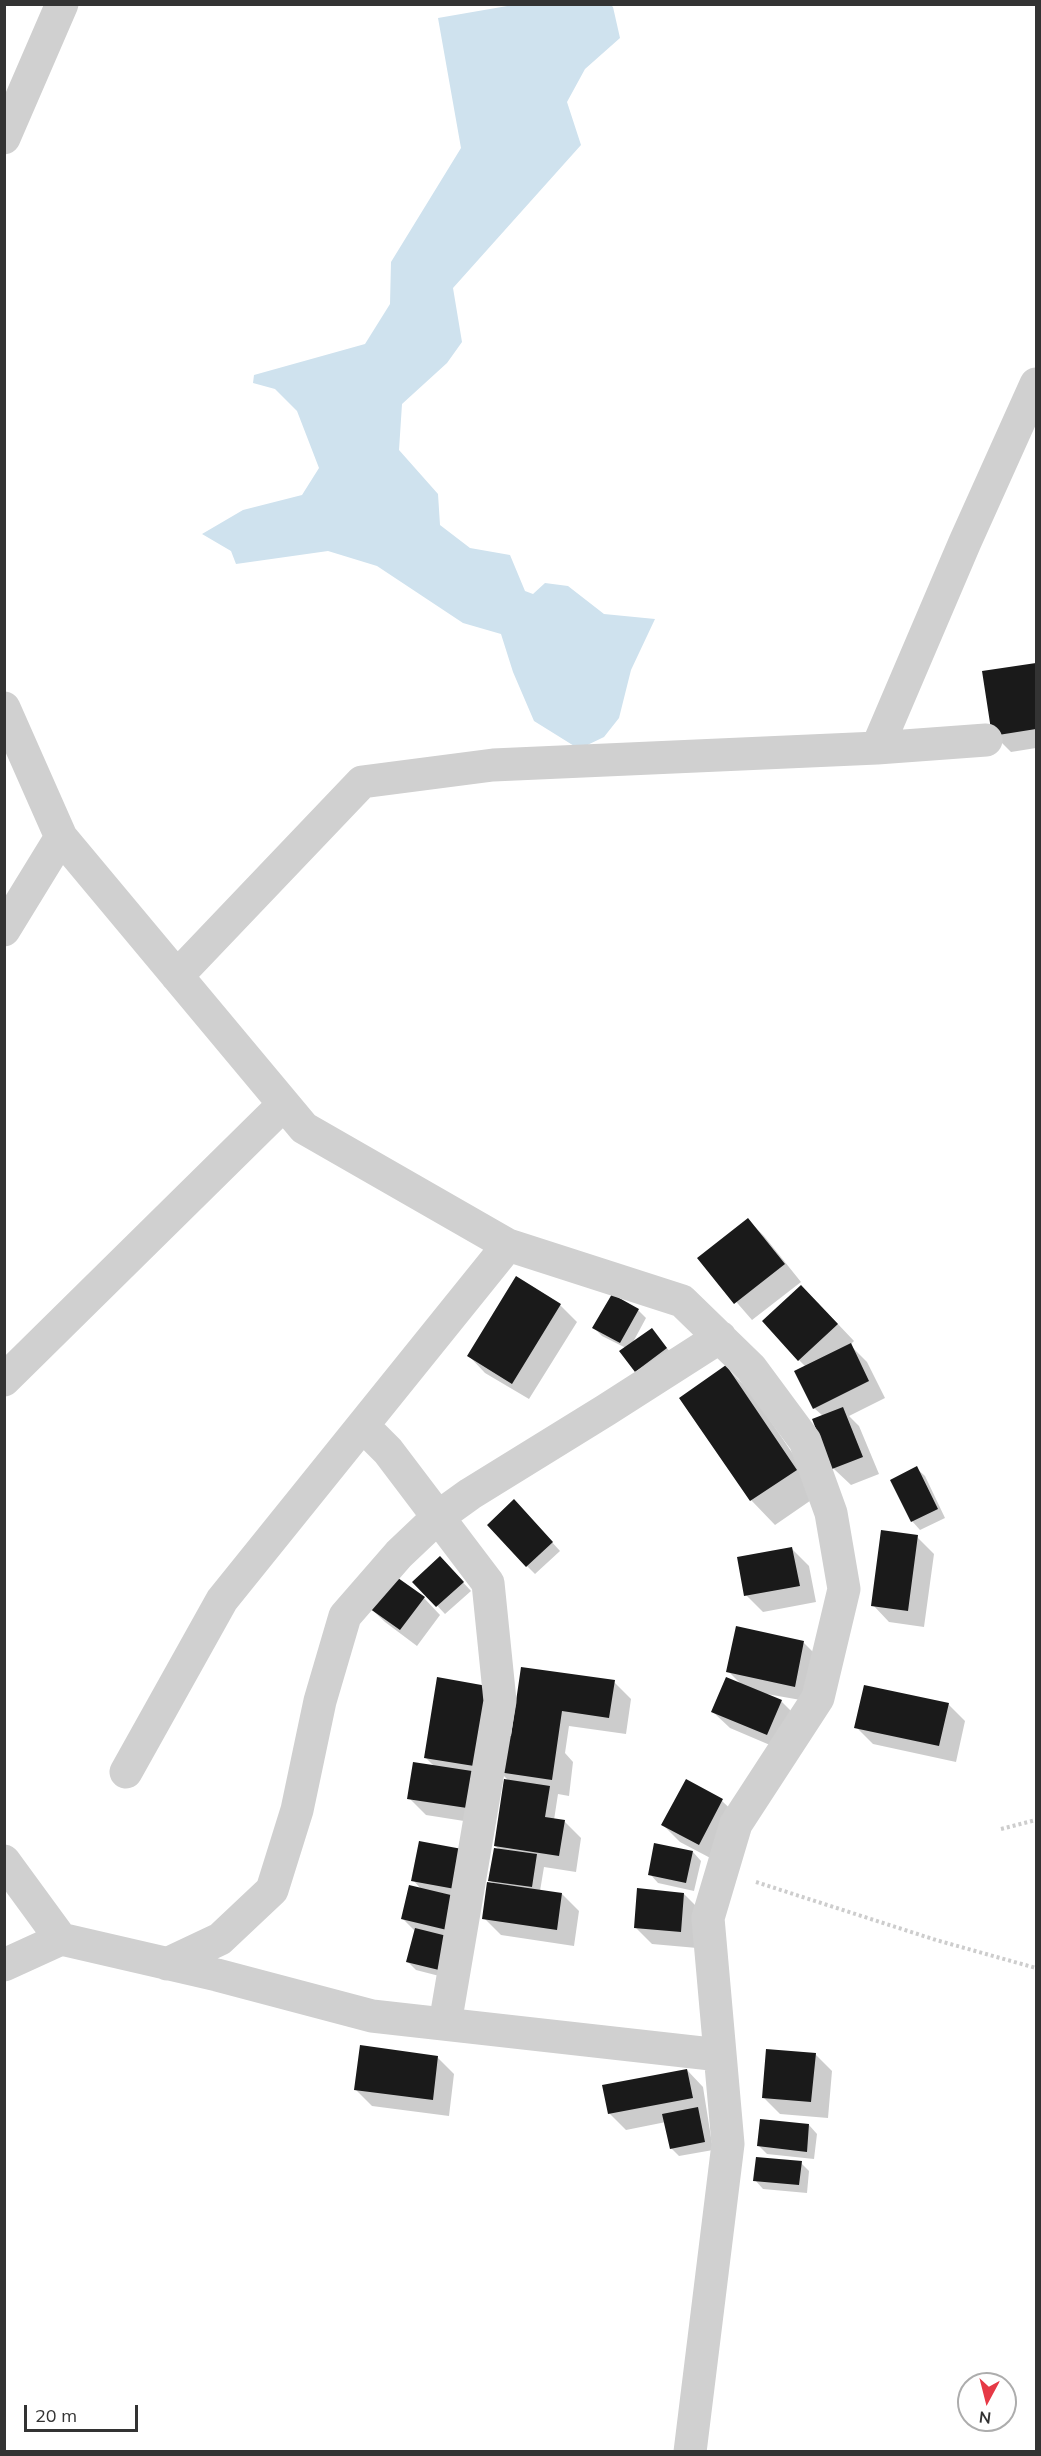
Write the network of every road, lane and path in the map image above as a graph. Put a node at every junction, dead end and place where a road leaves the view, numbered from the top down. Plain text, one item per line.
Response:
1 (62, 4) edge
2 (4, 138) edge
3 (1036, 384) edge
4 (4, 708) edge
5 (986, 740) dead end
6 (877, 748) junction
7 (61, 837) junction
8 (4, 930) edge
9 (177, 976) junction
10 (284, 1104) junction
11 (508, 1245) junction
12 (720, 1337) junction
13 (4, 1380) edge
14 (363, 1426) junction
15 (438, 1516) junction
16 (126, 1772) dead end
17 (1036, 1820) edge
18 (1001, 1829) dead end
19 (4, 1862) edge
20 (722, 1871) junction
21 (61, 1939) junction
22 (166, 1964) junction
23 (4, 1965) edge
24 (1036, 1968) edge
25 (445, 2024) junction
26 (720, 2055) junction
27 (690, 2451) edge

1 - 2 street
3 - 6 street
4 - 7 street
5 - 6 street
6 - 9 street
7 - 8 street
7 - 9 street
9 - 10 street
10 - 11 street
10 - 13 street
11 - 12 street
11 - 14 street
12 - 15 street
12 - 20 street
14 - 15 street
14 - 16 street
15 - 22 street
15 - 25 street
17 - 18 path
19 - 21 street
20 - 24 path
20 - 26 street
21 - 22 street
21 - 23 street
22 - 25 street
25 - 26 street
26 - 27 street

